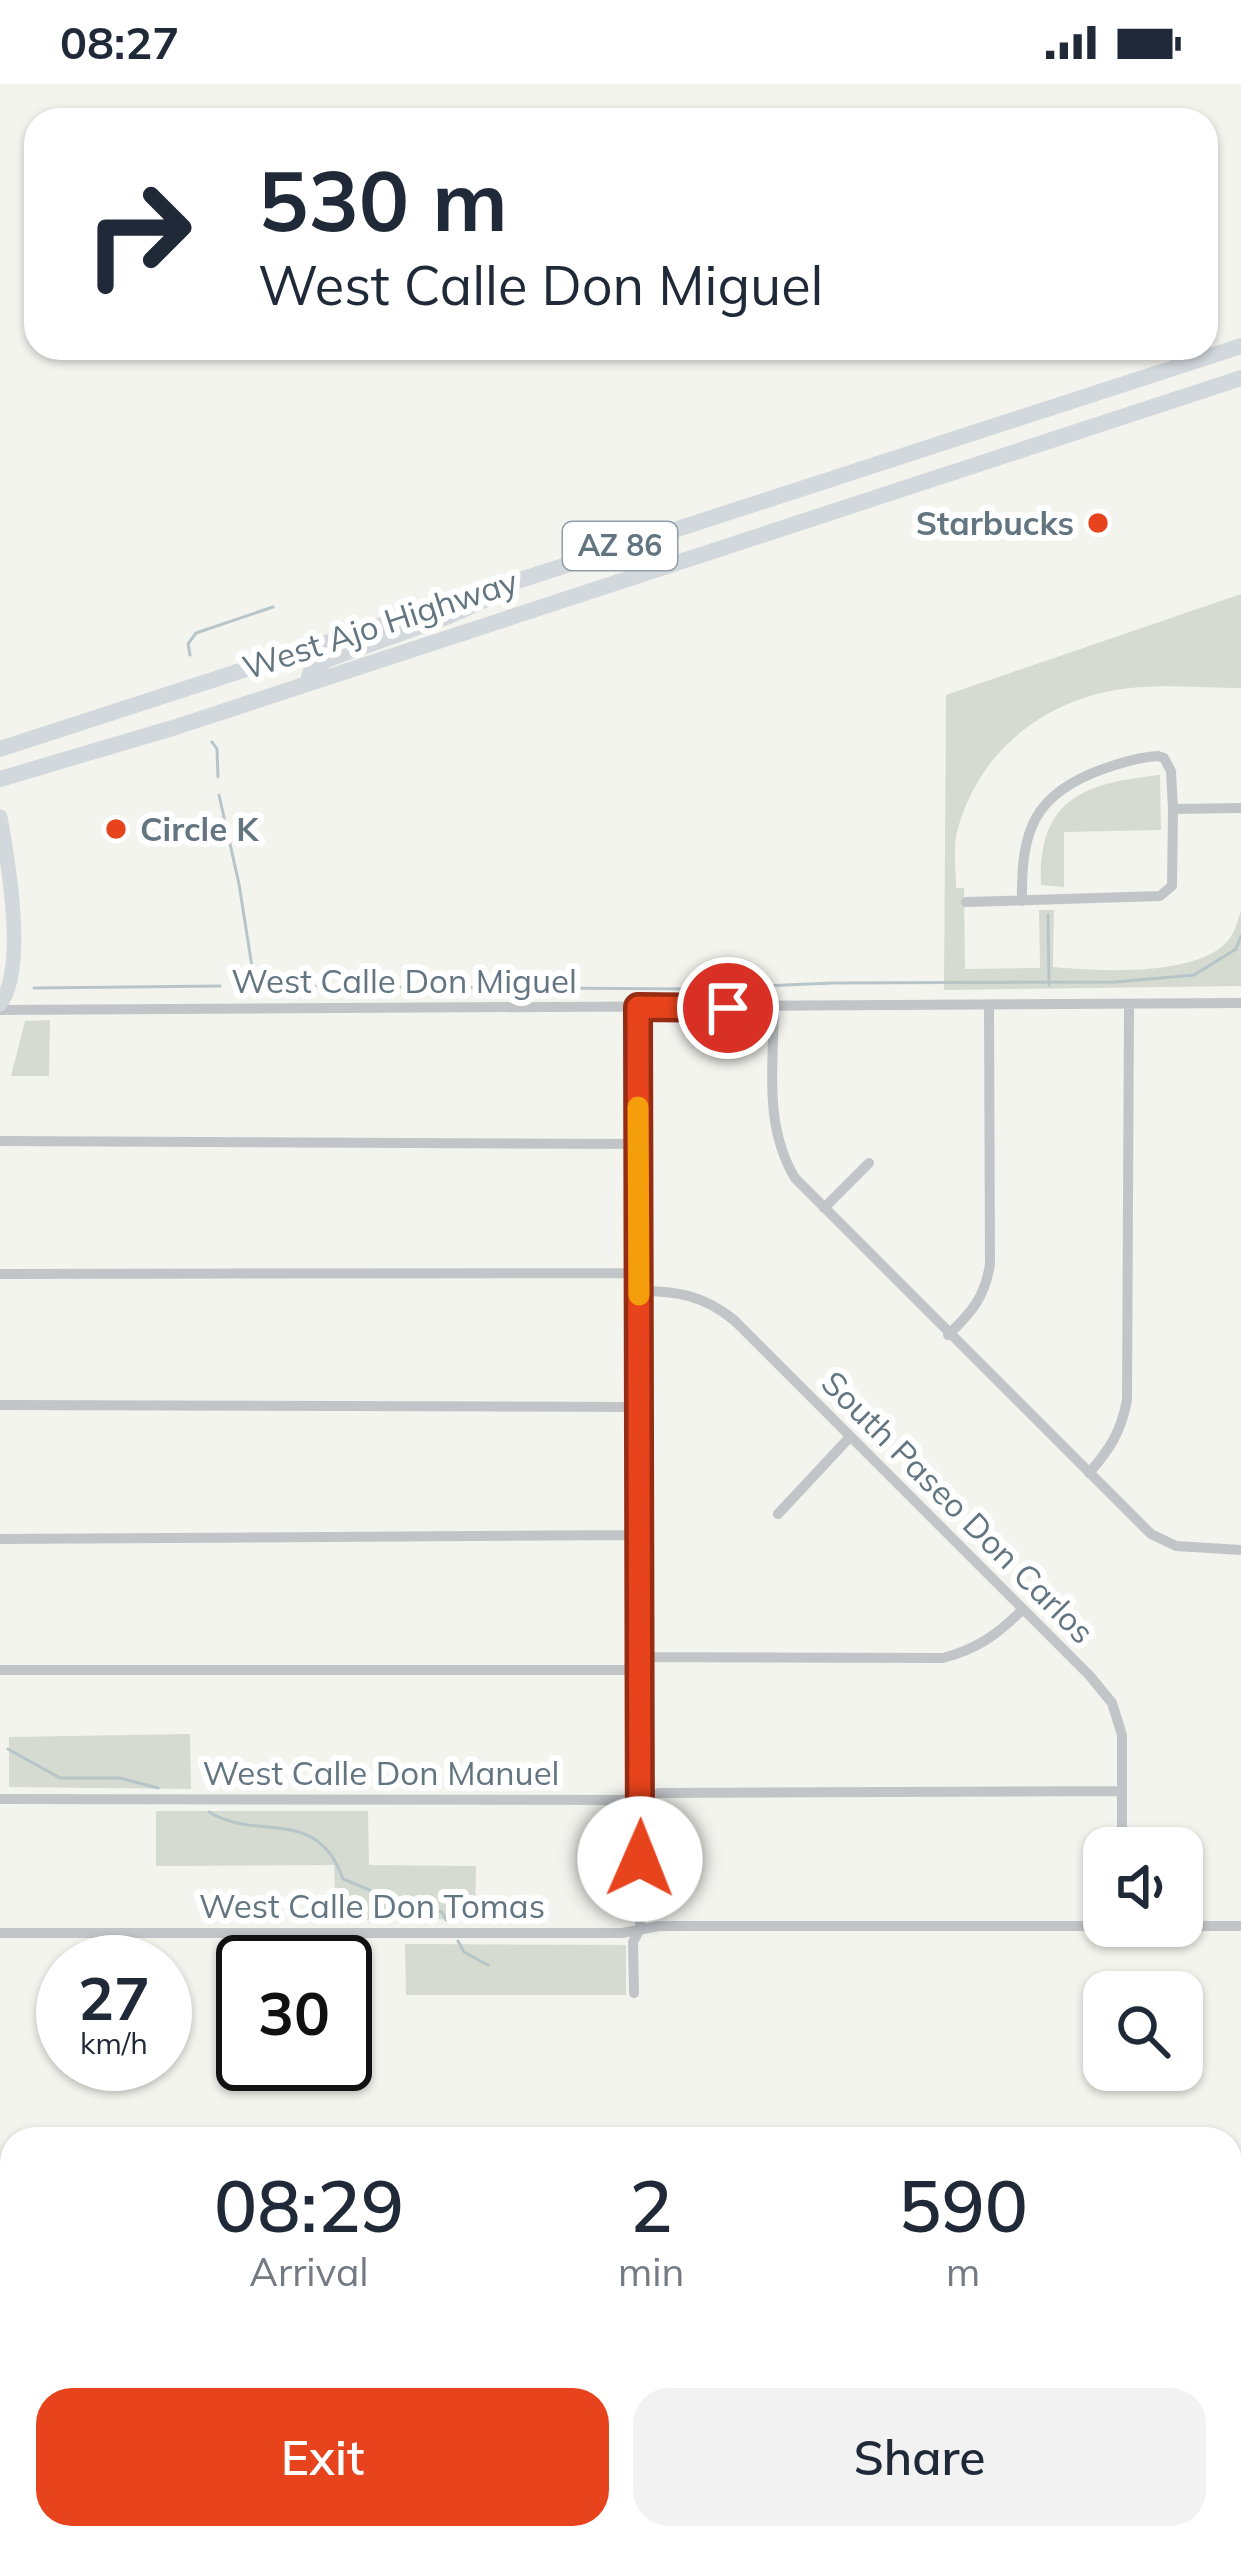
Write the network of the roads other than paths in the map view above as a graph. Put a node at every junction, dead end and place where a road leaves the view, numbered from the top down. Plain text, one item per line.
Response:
1 (1198, 360) edge
2 (1241, 378) edge
3 (517, 580) junction
4 (308, 681) junction
5 (0, 749) edge
6 (0, 779) edge
7 (1173, 808) junction
8 (1241, 808) edge
9 (0, 817) edge
10 (1022, 901) junction
11 (965, 902) dead end
12 (1241, 1004) edge
13 (989, 1006) junction
14 (1129, 1006) junction
15 (0, 1007) edge
16 (638, 1007) junction
17 (774, 1009) junction
18 (0, 1141) edge
19 (638, 1144) junction
20 (869, 1163) dead end
21 (824, 1208) junction
22 (639, 1273) junction
23 (0, 1274) edge
24 (639, 1291) junction
25 (948, 1335) junction
26 (0, 1406) edge
27 (639, 1407) junction
28 (849, 1438) junction
29 (1089, 1473) junction
30 (778, 1514) dead end
31 (640, 1535) junction
32 (0, 1539) edge
33 (1241, 1550) edge
34 (1022, 1610) junction
35 (640, 1663) junction
36 (0, 1670) edge
37 (1121, 1791) junction
38 (641, 1797) junction
39 (0, 1799) edge
40 (1122, 1827) edge
41 (1083, 1926) edge
42 (1203, 1926) edge
43 (1241, 1926) edge
44 (640, 1929) junction
45 (0, 1933) edge
46 (634, 1993) dead end

1 - 3 main road, West Ajo Highway / AZ 86
2 - 4 main road, West Ajo Highway / AZ 86
3 - 4 main road
3 - 5 main road, West Ajo Highway / AZ 86
4 - 6 main road, West Ajo Highway / AZ 86
7 - 8 street
7 - 10 street
7 - 10 street
9 - 15 main road
10 - 11 street
12 - 14 street, West Calle Don Miguel
13 - 14 street, West Calle Don Miguel
13 - 17 street, West Calle Don Miguel
13 - 25 street
14 - 29 street
15 - 16 street, West Calle Don Miguel
16 - 17 street, West Calle Don Miguel
16 - 19 street
17 - 21 street
18 - 19 street
19 - 22 street
20 - 21 street
21 - 25 street
22 - 23 street
22 - 24 street
24 - 27 street
24 - 28 street, South Paseo Don Carlos
25 - 29 street
26 - 27 street
27 - 31 street
28 - 30 street
28 - 34 street, South Paseo Don Carlos
29 - 33 street
31 - 32 street
31 - 35 street
34 - 35 street
34 - 37 street, South Paseo Don Carlos
35 - 36 street
35 - 38 street
37 - 38 street, West Calle Don Manuel
37 - 40 street, South Paseo Don Carlos
38 - 39 street, West Calle Don Manuel
38 - 44 street
41 - 44 street, West Calle Don Tomas
42 - 43 street
44 - 45 street, West Calle Don Tomas
44 - 46 street

